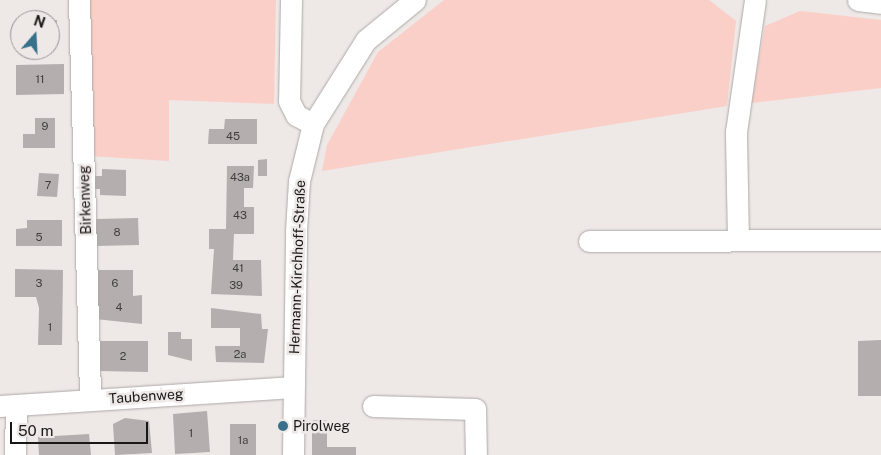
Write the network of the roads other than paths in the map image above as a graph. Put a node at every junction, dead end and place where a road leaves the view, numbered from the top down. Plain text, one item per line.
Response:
1 (80, 0) edge
2 (291, 0) edge
3 (415, 0) edge
4 (755, 0) edge
5 (858, 0) edge
6 (881, 3) edge
7 (313, 124) junction
8 (738, 240) junction
9 (881, 240) edge
10 (588, 241) dead end
11 (293, 387) junction
12 (90, 400) junction
13 (8, 405) edge
14 (373, 406) dead end
15 (15, 455) edge
16 (293, 455) edge
17 (476, 455) edge

1 - 12 street, Birkenweg
2 - 7 street
3 - 7 street, Hermann-Kirchhoff-Straße
4 - 8 street
5 - 6 street
7 - 11 street, Hermann-Kirchhoff-Straße
8 - 9 street
8 - 10 street
11 - 12 street, Taubenweg
11 - 16 street, Hermann-Kirchhoff-Straße
12 - 13 street, Taubenweg
13 - 15 street
14 - 17 street

